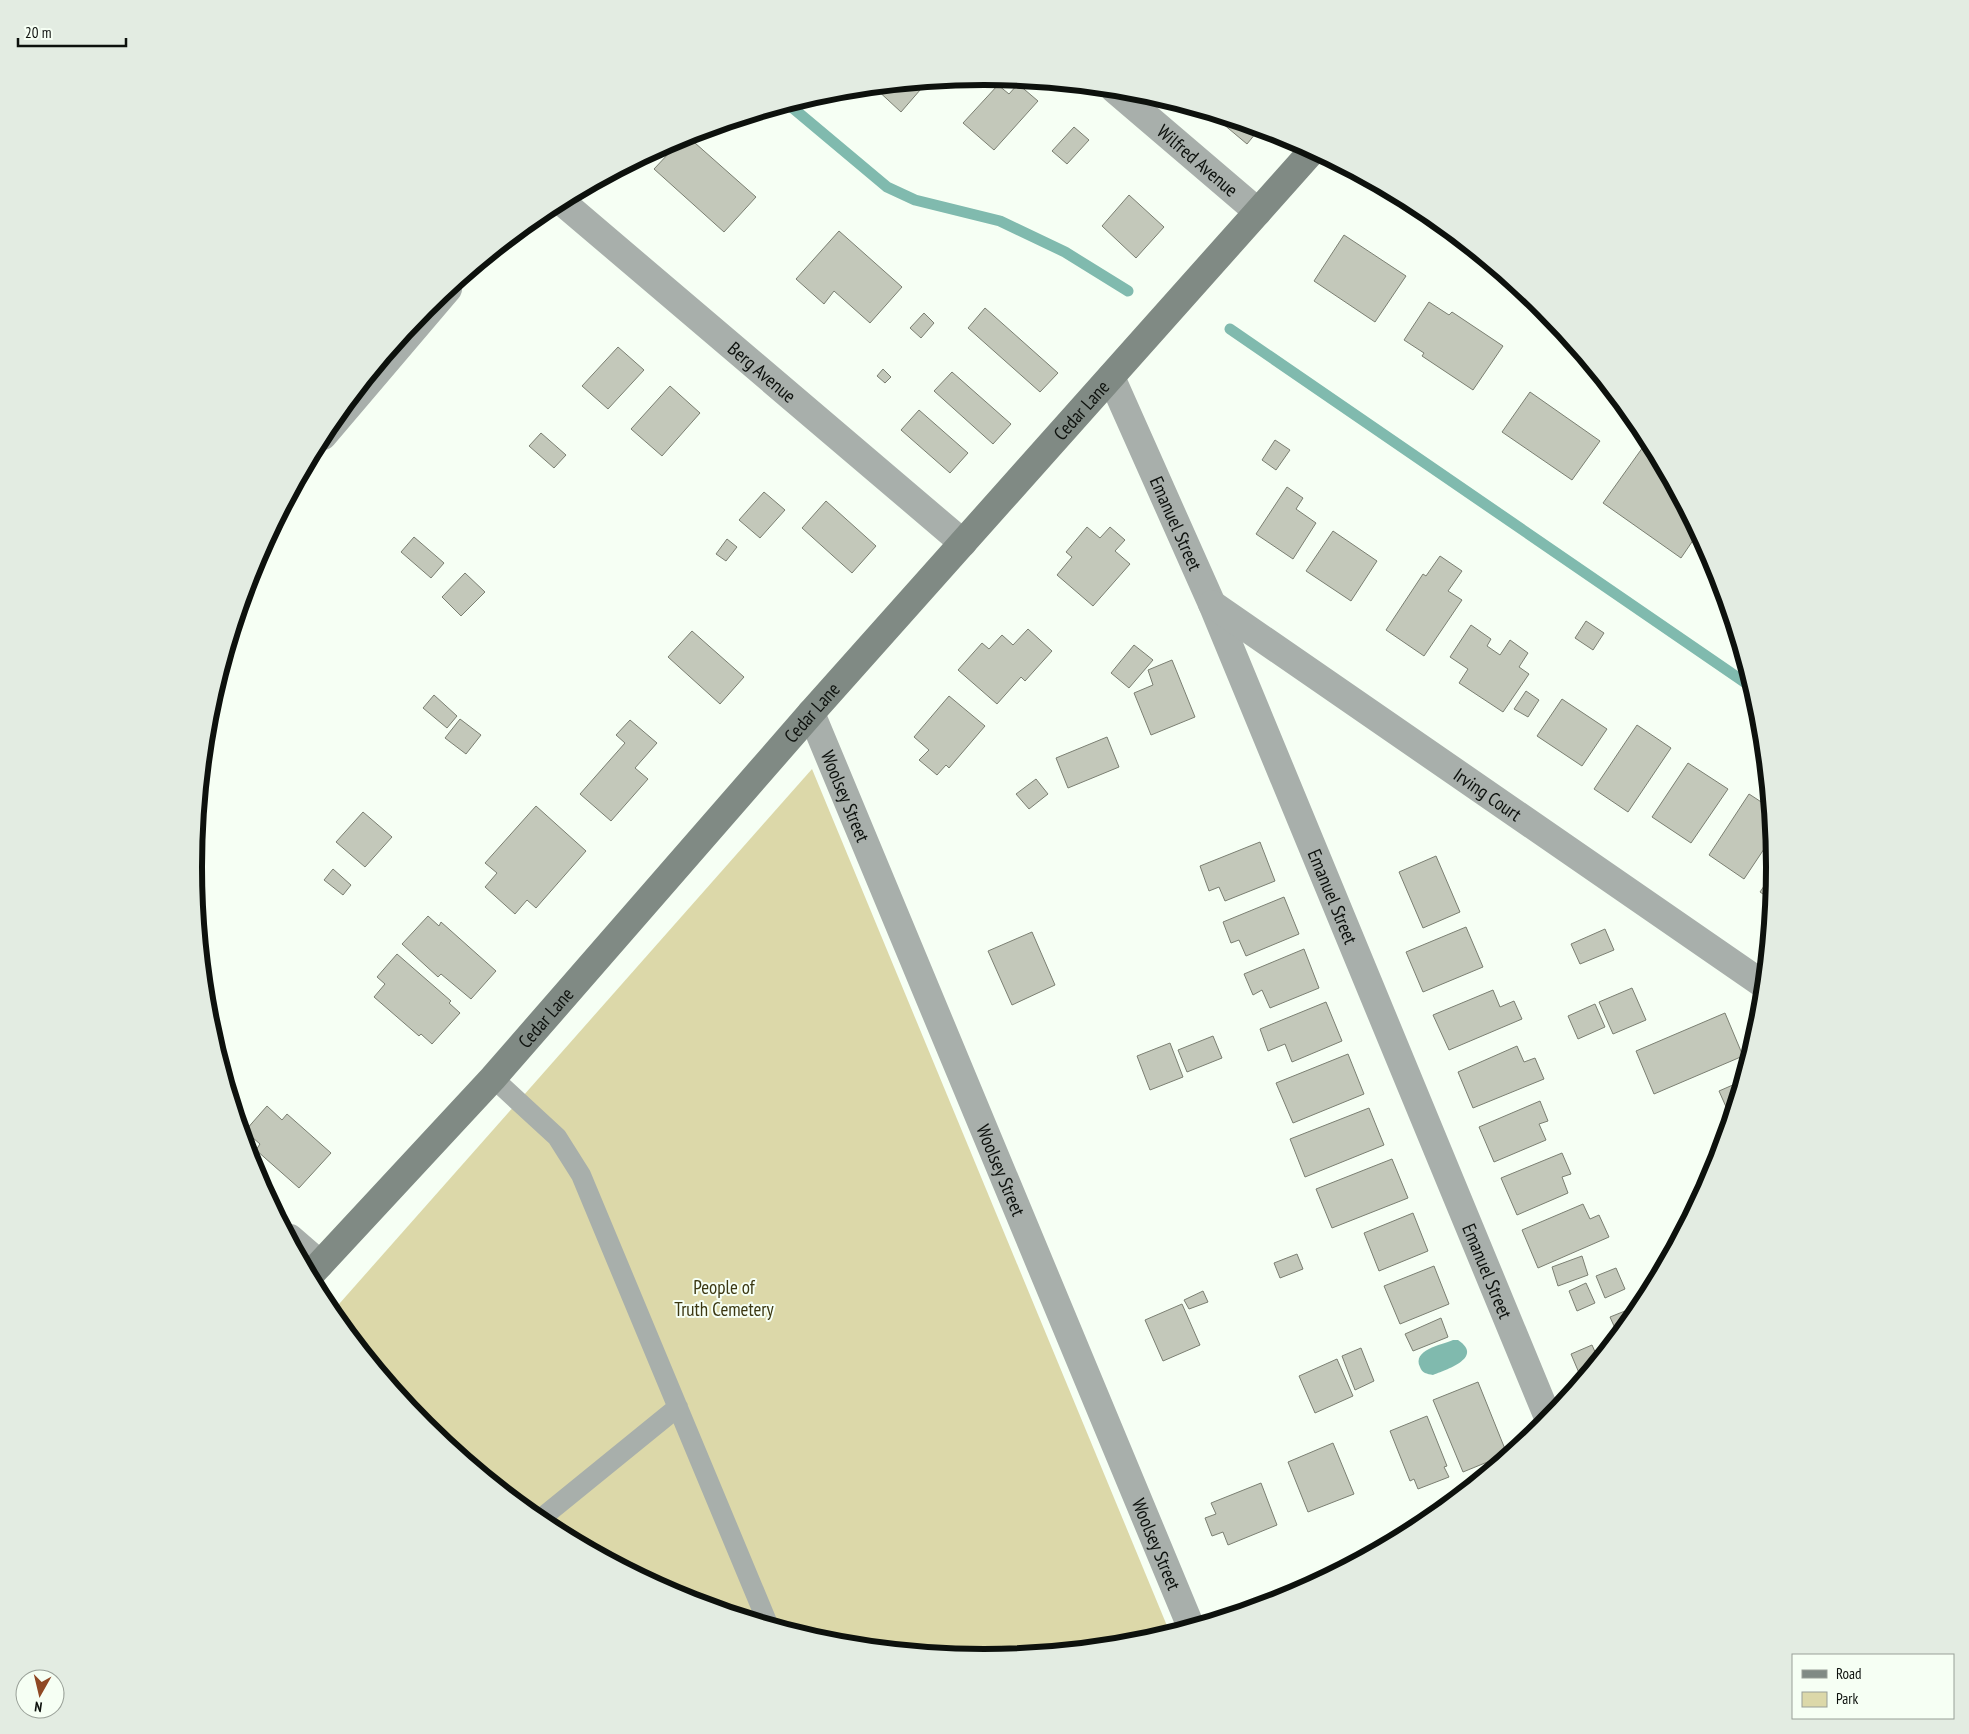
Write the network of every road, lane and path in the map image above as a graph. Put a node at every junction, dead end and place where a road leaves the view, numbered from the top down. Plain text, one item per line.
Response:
1 (1125, 98) edge
2 (1308, 156) edge
3 (567, 206) edge
4 (1258, 212) junction
5 (1111, 377) junction
6 (963, 543) junction
7 (1212, 604) junction
8 (811, 713) junction
9 (1758, 981) edge
10 (493, 1078) junction
11 (315, 1269) edge
12 (678, 1407) junction
13 (1545, 1411) edge
14 (546, 1514) edge
15 (765, 1617) edge
16 (1189, 1621) edge

1 - 4 street, Wilfred Avenue
2 - 4 street, Cedar Lane
3 - 6 street, Berg Avenue
4 - 5 street, Cedar Lane
5 - 6 street, Cedar Lane
5 - 7 street, Emanuel Street
6 - 8 street, Cedar Lane
7 - 9 street, Irving Court
7 - 13 street, Emanuel Street
8 - 10 street, Cedar Lane
8 - 16 street, Woolsey Street
10 - 11 street, Cedar Lane
10 - 12 lane
12 - 14 lane
12 - 15 lane

